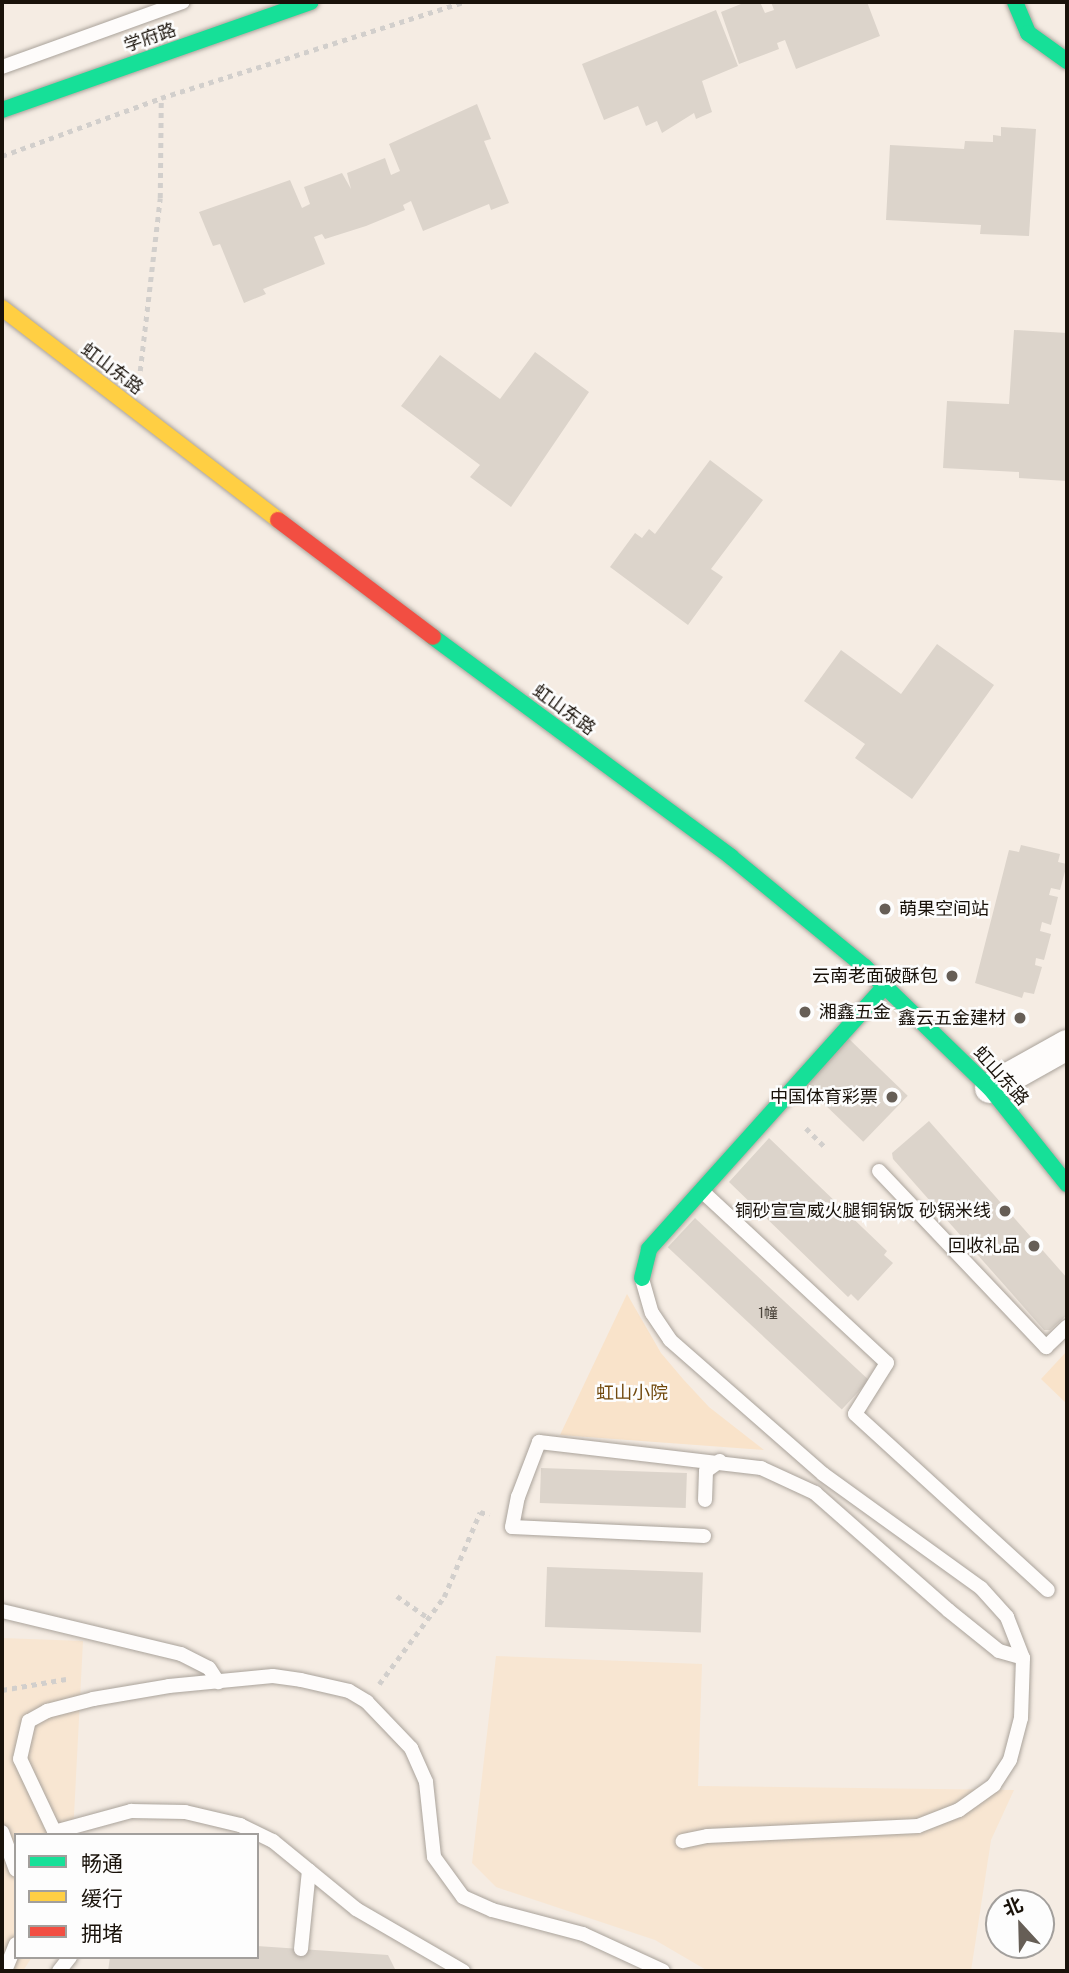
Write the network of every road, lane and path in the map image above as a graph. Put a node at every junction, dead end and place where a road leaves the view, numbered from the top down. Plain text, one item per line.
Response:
1 (183, 2) edge
2 (311, 2) edge
3 (463, 2) edge
4 (1015, 2) edge
5 (164, 54) junction
6 (1067, 61) edge
7 (2, 67) edge
8 (161, 98) junction
9 (2, 110) edge
10 (2, 156) edge
11 (2, 308) edge
12 (135, 410) junction
13 (886, 986) junction
14 (1067, 1045) edge
15 (990, 1088) junction
16 (800, 1122) dead end
17 (825, 1147) dead end
18 (878, 1171) dead end
19 (1067, 1184) edge
20 (702, 1191) junction
21 (642, 1278) joint
22 (1067, 1327) edge
23 (720, 1461) junction
24 (705, 1500) dead end
25 (493, 1516) dead end
26 (704, 1536) dead end
27 (1048, 1590) dead end
28 (397, 1597) dead end
29 (2, 1611) edge
30 (428, 1619) junction
31 (1023, 1658) junction
32 (218, 1682) junction
33 (366, 1702) junction
34 (2, 1832) edge
35 (55, 1833) edge
36 (256, 1833) edge
37 (259, 1834) edge
38 (684, 1841) dead end
39 (14, 1865) edge
40 (309, 1870) junction
41 (14, 1949) edge
42 (300, 1949) dead end
43 (5, 1971) edge
44 (463, 1971) edge
45 (663, 1971) edge

1 - 7 lane, 学府路
2 - 5 street, 学府路
3 - 8 path
4 - 6 street
5 - 8 path
5 - 9 street, 学府路
8 - 10 path
8 - 12 path
11 - 12 street, 虹山东路
12 - 13 street, 虹山东路
13 - 15 street, 虹山东路
13 - 20 street
14 - 15 street
15 - 19 street, 虹山东路
16 - 17 path
18 - 22 lane
20 - 21 street
20 - 27 lane
21 - 31 lane
23 - 24 lane
23 - 26 lane
23 - 31 lane
25 - 30 path
28 - 30 path
29 - 32 lane
30 - 33 path
31 - 38 lane
32 - 33 lane
32 - 35 lane
33 - 45 lane
34 - 39 lane
35 - 36 lane
37 - 40 lane
40 - 42 lane
40 - 44 lane
41 - 43 lane

